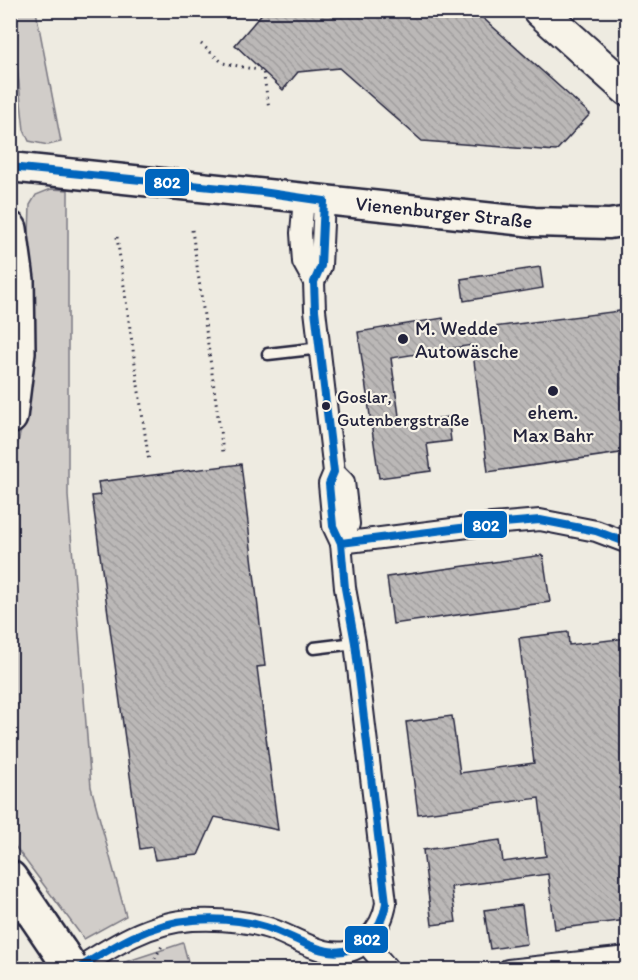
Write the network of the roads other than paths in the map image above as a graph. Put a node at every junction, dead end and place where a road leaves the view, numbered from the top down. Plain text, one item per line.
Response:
1 (539, 10) edge
2 (627, 90) edge
3 (10, 167) edge
4 (314, 199) junction
5 (627, 221) edge
6 (10, 229) edge
7 (321, 348) junction
8 (268, 354) dead end
9 (10, 417) edge
10 (340, 543) junction
11 (627, 543) edge
12 (355, 643) junction
13 (314, 648) dead end
14 (10, 878) edge
15 (10, 917) edge
16 (364, 941) junction
17 (627, 957) edge
18 (60, 965) edge
19 (389, 969) edge
20 (508, 969) edge

1 - 2 main road
3 - 4 main road, Vienenburger Straße
4 - 5 main road, Vienenburger Straße
4 - 7 street
6 - 9 highway
7 - 8 lane
7 - 10 street
10 - 11 street
10 - 12 street
12 - 13 lane
12 - 16 street
14 - 18 highway
15 - 18 highway
16 - 18 street
16 - 19 street
17 - 20 street

